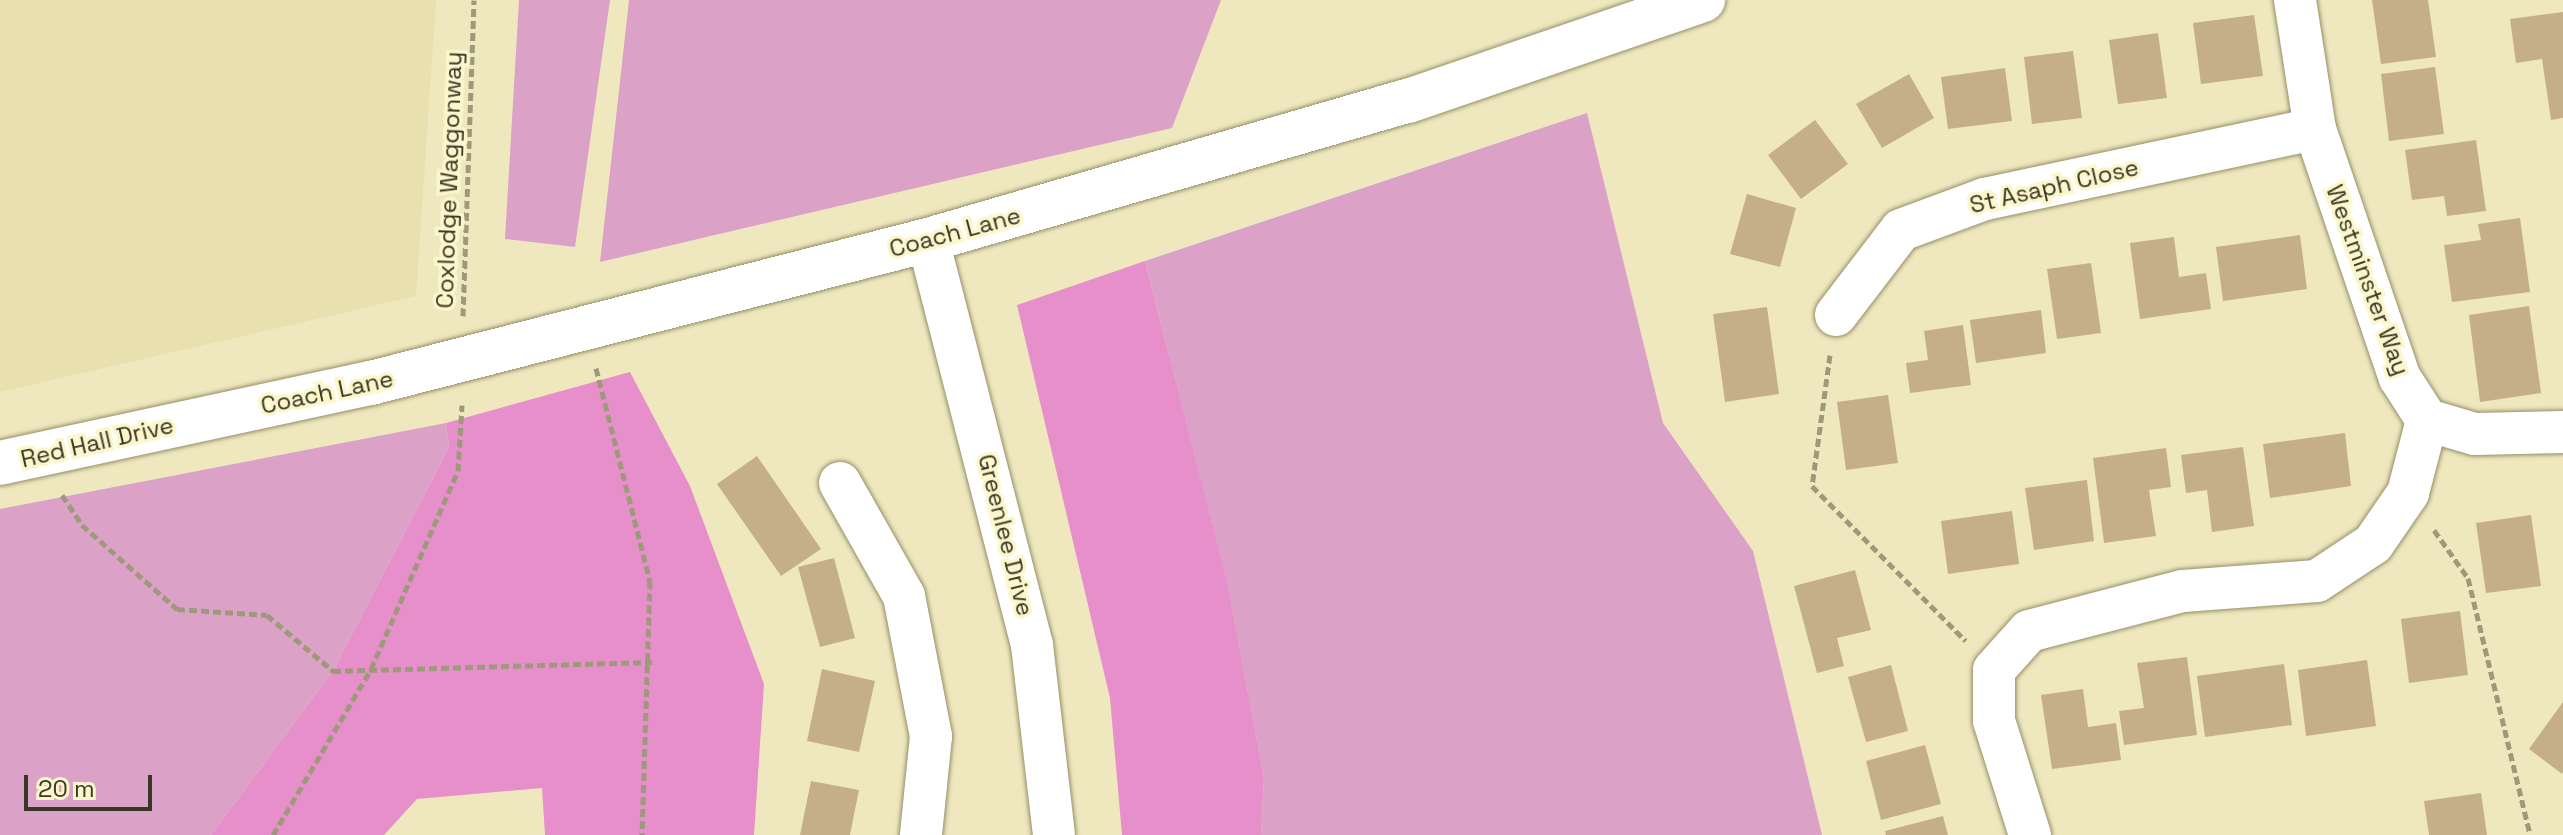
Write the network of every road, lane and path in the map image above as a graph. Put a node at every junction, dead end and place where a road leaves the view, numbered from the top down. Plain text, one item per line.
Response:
1 (474, 0) edge
2 (1703, 0) edge
3 (2295, 0) edge
4 (2315, 129) junction
5 (928, 240) junction
6 (1836, 315) joint
7 (586, 329) junction
8 (461, 361) junction
9 (194, 420) joint
10 (2427, 420) junction
11 (2563, 432) edge
12 (46, 454) junction
13 (0, 463) edge
14 (840, 483) dead end
15 (2408, 493) junction
16 (652, 662) junction
17 (371, 669) junction
18 (1994, 670) junction
19 (273, 835) edge
20 (642, 835) edge
21 (921, 835) edge
22 (1054, 835) edge
23 (2030, 835) edge
24 (2530, 835) edge

1 - 8 path, Coxlodge Waggonway
2 - 5 street, Coach Lane
3 - 4 street, Westminster Way
4 - 6 street, St Asaph Close
4 - 10 street, Westminster Way
5 - 7 street, Coach Lane
5 - 22 street, Greenlee Drive
6 - 18 path
7 - 8 street, Coach Lane
7 - 16 path
8 - 9 street, Coach Lane
8 - 17 path, Coxlodge Waggonway
9 - 12 street, Red Hall Drive
10 - 11 street
10 - 15 street
12 - 13 street, Red Hall Drive
12 - 17 path
14 - 21 street
15 - 18 street
15 - 24 path
16 - 17 path
16 - 20 path
17 - 19 path, Coxlodge Waggonway
18 - 23 street

